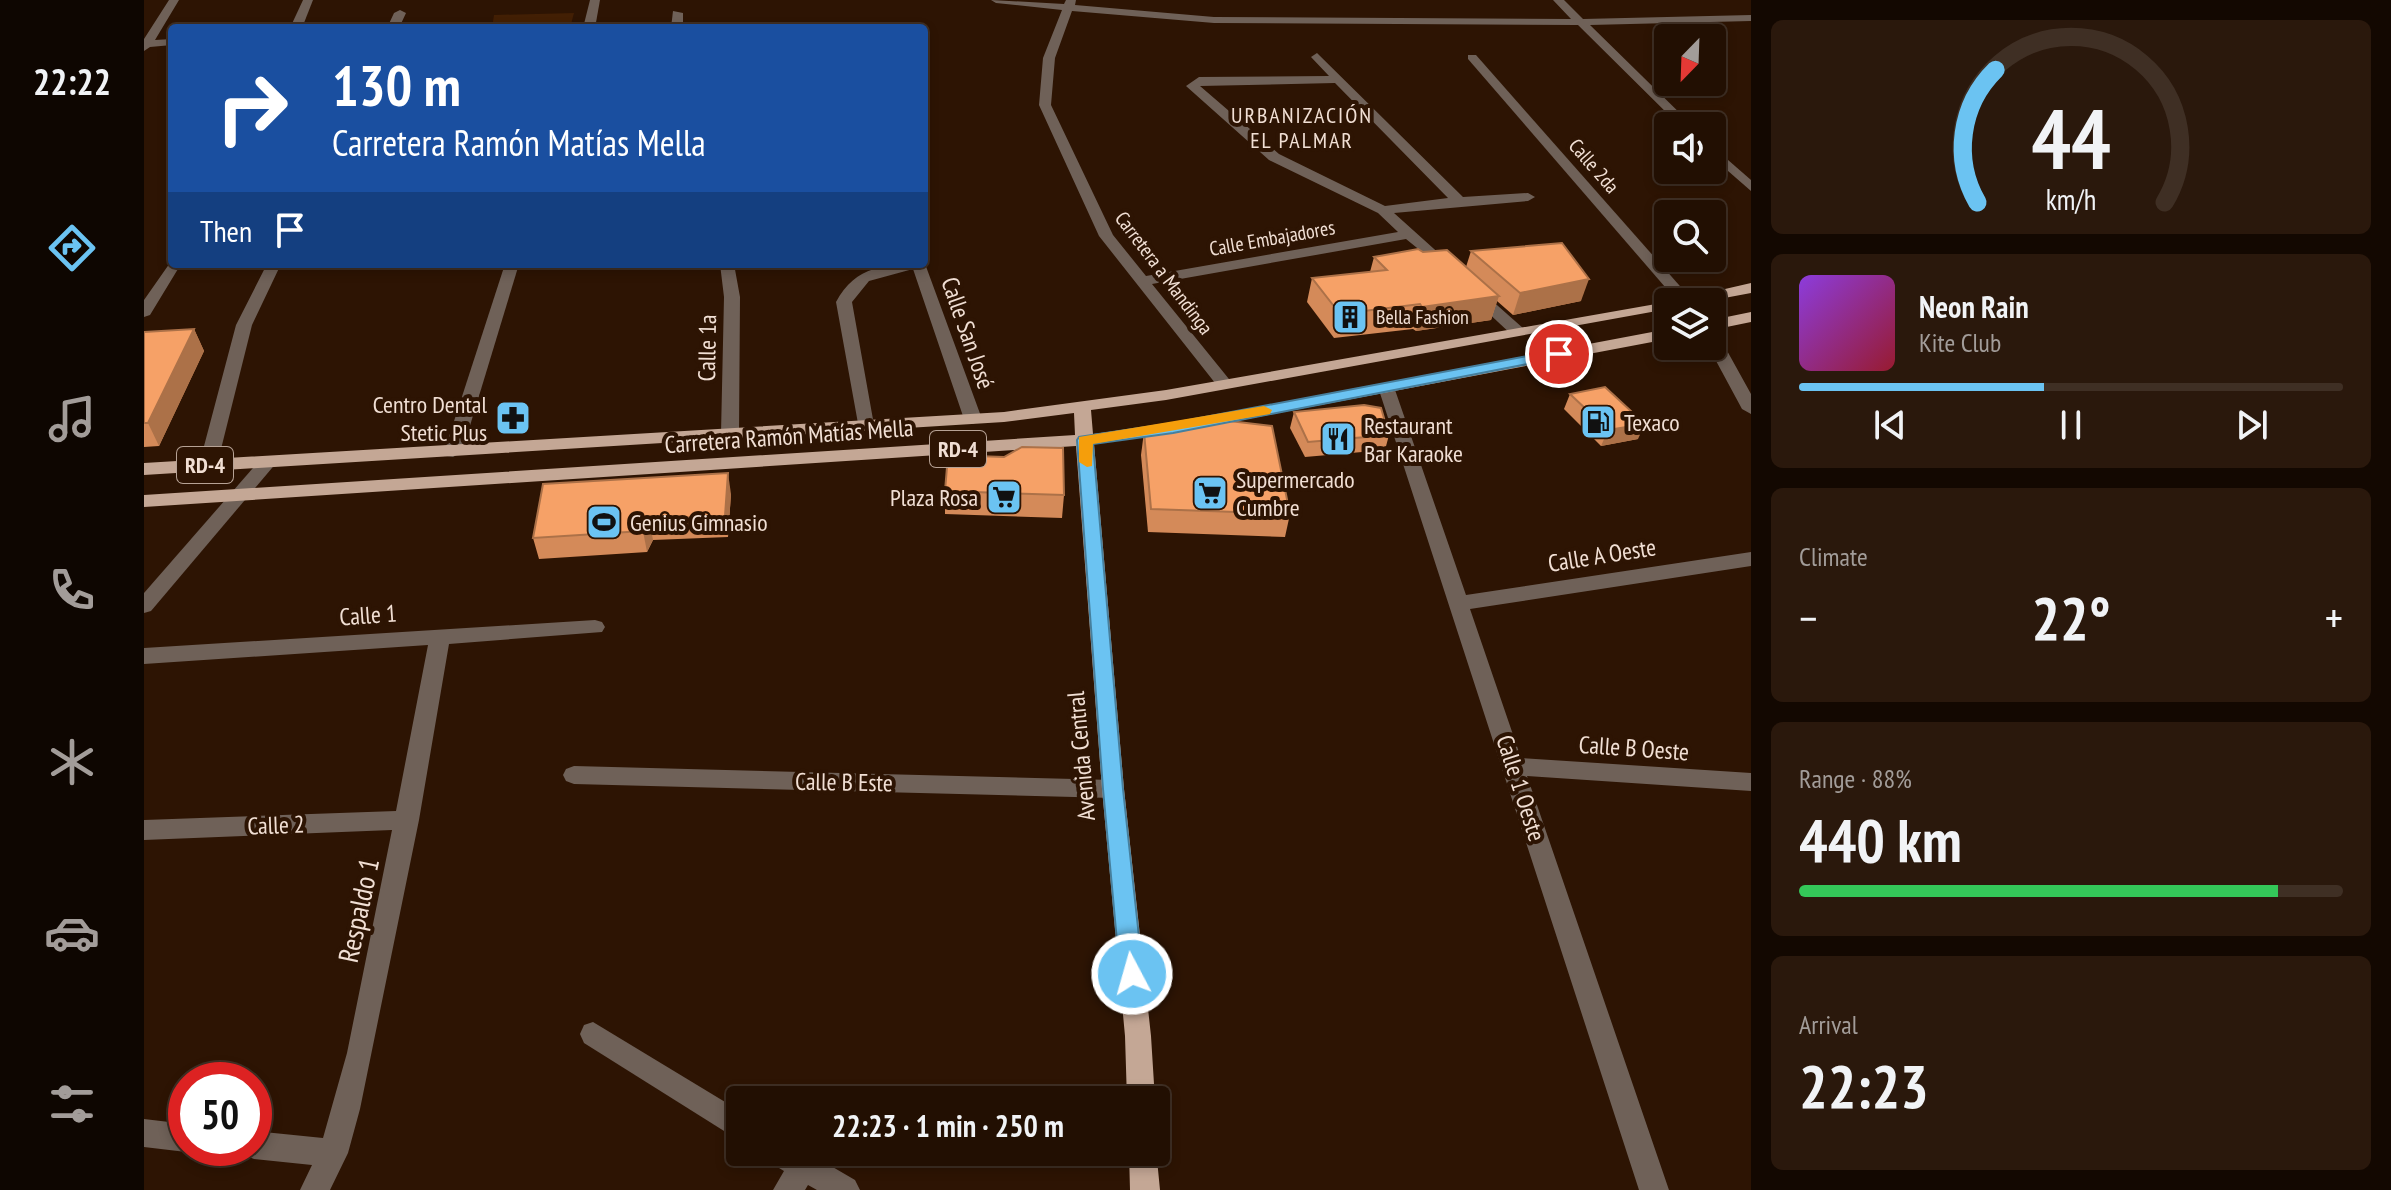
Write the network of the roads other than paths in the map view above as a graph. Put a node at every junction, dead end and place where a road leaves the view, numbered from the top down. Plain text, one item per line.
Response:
1 (174, 0) edge
2 (308, 0) edge
3 (595, 0) edge
4 (996, 0) edge
5 (1558, 0) edge
6 (1069, 4) edge
7 (1695, 9) dead end
8 (400, 13) dead end
9 (677, 13) dead end
10 (1705, 18) junction
11 (1751, 18) edge
12 (1578, 22) junction
13 (298, 24) edge
14 (395, 24) edge
15 (590, 24) edge
16 (677, 24) edge
17 (168, 42) edge
18 (145, 45) edge
19 (1317, 57) dead end
20 (1472, 57) dead end
21 (1337, 79) junction
22 (1672, 112) edge
23 (1726, 163) edge
24 (1751, 187) edge
25 (1528, 197) dead end
26 (1459, 201) junction
27 (1383, 210) junction
28 (1410, 234) junction
29 (172, 268) edge
30 (272, 268) edge
31 (511, 268) edge
32 (728, 268) edge
33 (894, 268) edge
34 (917, 268) edge
35 (1141, 281) junction
36 (1672, 288) edge
37 (1751, 288) edge
38 (1726, 293) edge
39 (1654, 307) edge
40 (144, 312) edge
41 (1751, 317) edge
42 (1726, 322) edge
43 (1518, 332) junction
44 (1654, 337) edge
45 (1724, 360) edge
46 (1225, 384) junction
47 (1386, 387) junction
48 (1082, 408) junction
49 (1751, 409) edge
50 (973, 419) junction
51 (865, 425) junction
52 (730, 433) junction
53 (1085, 440) junction
54 (453, 452) junction
55 (266, 464) junction
56 (208, 465) junction
57 (144, 469) edge
58 (239, 495) junction
59 (144, 501) edge
60 (1751, 559) edge
61 (1461, 603) junction
62 (144, 606) edge
63 (595, 627) dead end
64 (440, 637) junction
65 (144, 656) edge
66 (1513, 766) junction
67 (574, 775) dead end
68 (1751, 782) edge
69 (1113, 789) junction
70 (407, 820) junction
71 (144, 830) edge
72 (593, 1034) dead end
73 (1140, 1086) edge
74 (726, 1118) edge
75 (144, 1133) edge
76 (168, 1136) edge
77 (272, 1147) edge
78 (334, 1153) junction
79 (1144, 1166) edge
80 (790, 1170) edge
81 (315, 1190) edge
82 (845, 1190) edge
83 (1145, 1190) edge
84 (1654, 1190) edge

1 - 18 street
2 - 13 street
3 - 15 street
4 - 6 street
5 - 12 street
6 - 12 street
6 - 35 street, Carretera a Mandinga
7 - 10 street
8 - 14 street
9 - 16 street
10 - 11 street
10 - 12 street
12 - 22 street
17 - 18 street
19 - 21 street
20 - 36 street, Calle 2da
21 - 26 street
21 - 27 street
23 - 24 street
25 - 26 street
26 - 27 street
27 - 28 street
28 - 35 street, Calle Embajadores
28 - 43 street
29 - 40 street
30 - 56 street
31 - 54 street
32 - 52 street, Calle 1a
33 - 51 street
34 - 50 street, Calle San José
35 - 46 street, Carretera a Mandinga
37 - 38 main road
39 - 43 main road, Carretera Ramón Matías Mella / RD-4
41 - 42 main road
43 - 46 main road, Carretera Ramón Matías Mella / RD-4
44 - 47 main road, Carretera Ramón Matías Mella / RD-4
45 - 49 street
46 - 48 main road, Carretera Ramón Matías Mella / RD-4
47 - 53 main road, Carretera Ramón Matías Mella / RD-4
47 - 61 street, Calle 1 Oeste
48 - 50 main road, Carretera Ramón Matías Mella / RD-4
48 - 53 main road, Avenida Central
50 - 51 main road, Carretera Ramón Matías Mella / RD-4
51 - 52 main road, Carretera Ramón Matías Mella / RD-4
52 - 54 main road, Carretera Ramón Matías Mella / RD-4
53 - 58 main road, Carretera Ramón Matías Mella / RD-4
53 - 69 main road, Avenida Central
54 - 55 main road, Carretera Ramón Matías Mella / RD-4
55 - 56 main road, Carretera Ramón Matías Mella / RD-4
55 - 58 street
56 - 57 main road, Carretera Ramón Matías Mella / RD-4
58 - 59 main road, Carretera Ramón Matías Mella / RD-4
58 - 62 street
60 - 61 street, Calle A Oeste
61 - 66 street, Calle 1 Oeste
63 - 64 street, Calle 1
64 - 65 street, Calle 1
64 - 70 street, Respaldo 1
66 - 68 street, Calle B Oeste
66 - 84 street, Calle 1 Oeste
67 - 69 street, Calle B Este
69 - 73 main road, Avenida Central
70 - 71 street, Calle 2
70 - 78 street, Respaldo 1
72 - 74 street
75 - 76 street
77 - 78 street
78 - 81 street, Respaldo 1
79 - 83 main road
80 - 82 street

